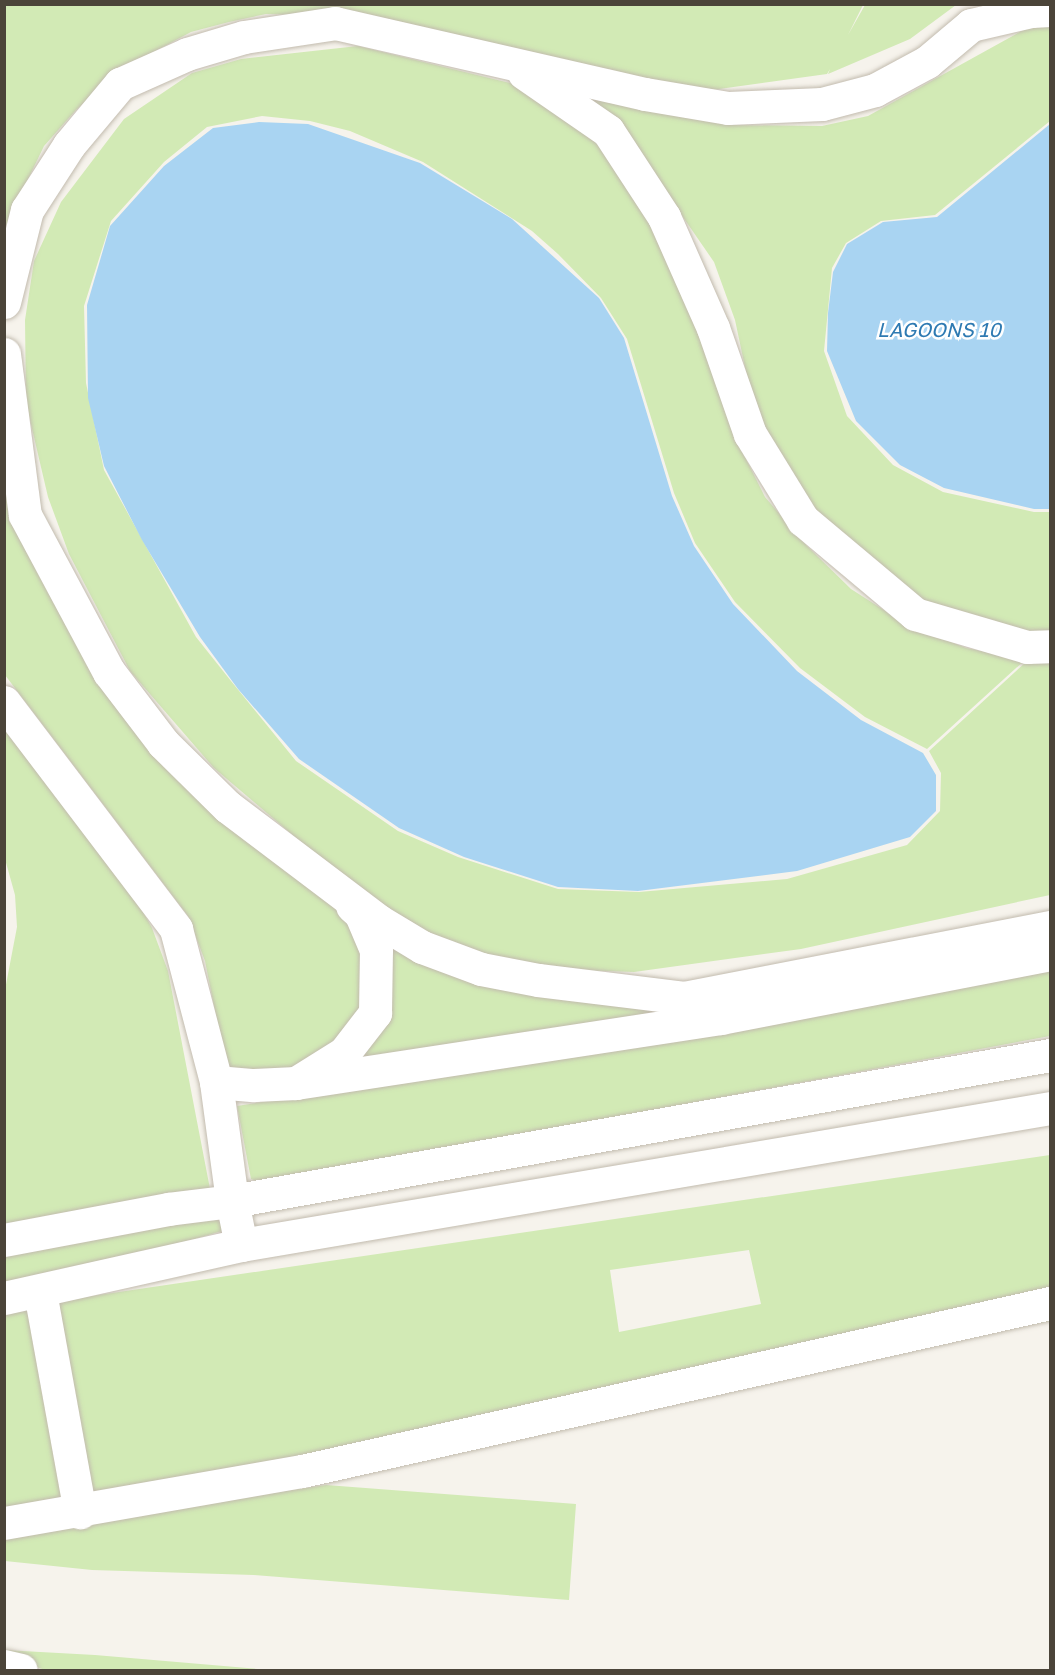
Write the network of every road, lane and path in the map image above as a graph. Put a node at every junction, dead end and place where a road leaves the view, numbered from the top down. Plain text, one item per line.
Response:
1 (1050, 10) edge
2 (980, 15) edge
3 (508, 62) junction
4 (4, 302) edge
5 (4, 354) edge
6 (1050, 646) edge
7 (4, 702) edge
8 (331, 885) junction
9 (1050, 927) edge
10 (1050, 954) edge
11 (1050, 1055) edge
12 (216, 1082) junction
13 (296, 1083) junction
14 (1050, 1108) edge
15 (232, 1201) junction
16 (4, 1240) edge
17 (241, 1245) junction
18 (40, 1292) junction
19 (4, 1298) edge
20 (1050, 1303) edge
21 (80, 1512) junction
22 (4, 1523) edge
23 (4, 1666) edge
24 (21, 1671) edge

1 - 2 street
2 - 3 street
3 - 4 street
3 - 6 street
5 - 8 street
7 - 12 street
8 - 9 street
8 - 13 street
10 - 13 street
11 - 15 street
12 - 13 street
12 - 15 street
14 - 17 street
15 - 16 street
15 - 17 street
17 - 18 street
18 - 19 street
18 - 21 street
20 - 21 street
21 - 22 street
23 - 24 street

